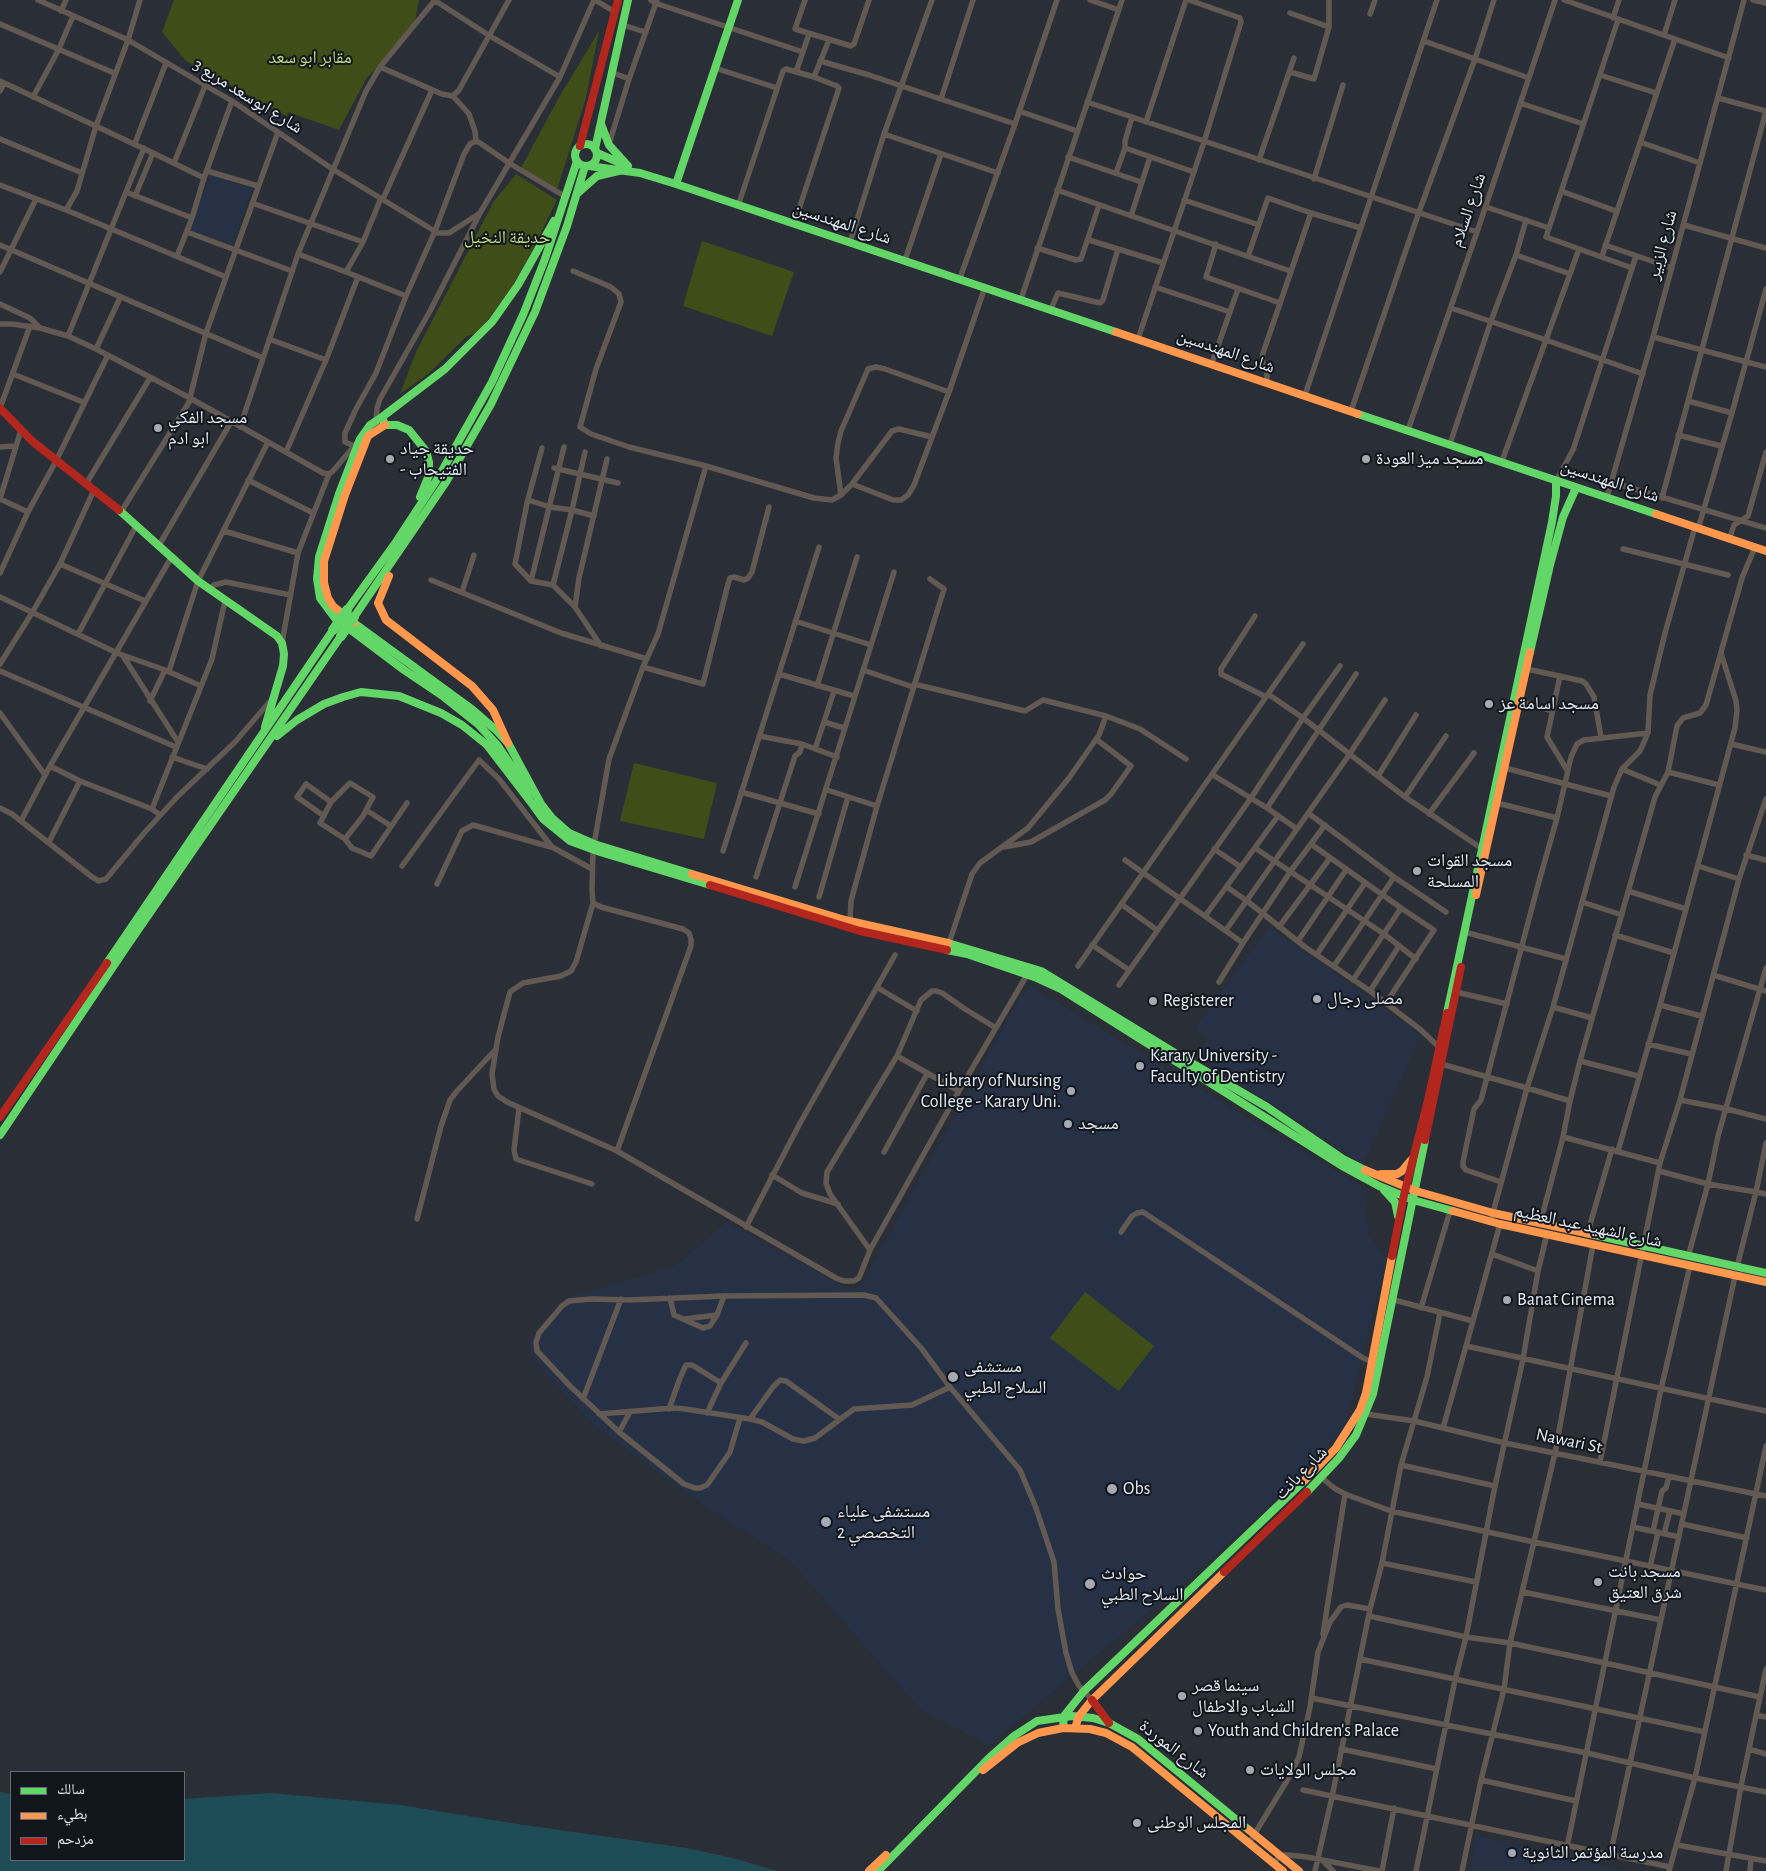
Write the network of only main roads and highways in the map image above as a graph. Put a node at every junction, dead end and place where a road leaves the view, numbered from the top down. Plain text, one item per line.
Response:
1 (618, 0) edge
2 (628, 0) edge
3 (738, 0) edge
4 (600, 120) junction
5 (580, 146) junction
6 (596, 151) junction
7 (583, 165) junction
8 (626, 168) junction
9 (676, 184) junction
10 (571, 196) junction
11 (562, 209) junction
12 (0, 408) edge
13 (381, 421) junction
14 (1556, 480) junction
15 (1576, 488) junction
16 (409, 521) junction
17 (407, 540) junction
18 (1766, 551) edge
19 (1539, 599) junction
20 (351, 614) junction
21 (1520, 688) junction
22 (266, 738) junction
23 (508, 743) junction
24 (530, 801) junction
25 (593, 847) junction
26 (1484, 848) junction
27 (1029, 970) junction
28 (1441, 1048) junction
29 (1181, 1061) junction
30 (0, 1117) edge
31 (0, 1135) edge
32 (1417, 1160) junction
33 (1372, 1173) junction
34 (1379, 1186) junction
35 (1410, 1193) junction
36 (1439, 1198) junction
37 (1494, 1219) junction
38 (1399, 1224) junction
39 (1642, 1251) junction
40 (1736, 1271) junction
41 (1766, 1273) edge
42 (1766, 1282) edge
43 (1376, 1363) junction
44 (1092, 1700) junction
45 (1064, 1716) junction
46 (1079, 1716) junction
47 (1109, 1723) junction
48 (1063, 1728) junction
49 (1075, 1728) junction
50 (967, 1782) junction
51 (1252, 1839) junction
52 (902, 1847) junction
53 (1277, 1860) junction
54 (869, 1871) edge
55 (878, 1871) edge
56 (887, 1871) edge
57 (1283, 1871) edge
58 (1299, 1871) edge

1 - 5 main road
2 - 4 main road
3 - 9 main road
4 - 6 main road
4 - 8 main road
5 - 6 main road
5 - 7 main road
6 - 7 main road
6 - 8 main road
7 - 8 main road
7 - 10 main road
8 - 9 main road, شارع المهندسين
8 - 10 main road
9 - 14 main road, شارع المهندسين
10 - 11 main road
10 - 17 main road
11 - 13 main road
11 - 16 main road
12 - 22 main road
13 - 16 main road
13 - 23 main road
13 - 24 main road
14 - 15 main road, شارع المهندسين
14 - 19 main road
15 - 18 main road, شارع المهندسين
15 - 19 main road
16 - 20 main road
17 - 20 main road
17 - 23 main road
19 - 21 main road
19 - 21 main road
20 - 22 main road, bridge
21 - 26 main road
21 - 26 main road
22 - 24 main road
22 - 30 main road
22 - 31 main road
23 - 25 main road
24 - 25 main road
25 - 27 main road
25 - 27 main road
26 - 28 main road
26 - 28 main road
27 - 29 main road
28 - 32 main road
28 - 32 main road
29 - 33 main road
29 - 34 main road
32 - 33 main road
32 - 35 main road
32 - 36 main road
33 - 35 main road
34 - 35 main road
34 - 38 main road
35 - 36 main road, شارع الشهيد عبد العظيم
35 - 37 main road, شارع الشهيد عبد العظيم
35 - 38 main road, شارع بانت
35 - 43 main road, شارع بانت
36 - 37 main road, شارع الشهيد عبد العظيم
37 - 39 main road, شارع الشهيد عبد العظيم
37 - 39 main road, شارع الشهيد عبد العظيم
38 - 43 main road, شارع بانت
39 - 40 main road, شارع الشهيد عبد العظيم
40 - 41 main road, شارع الشهيد عبد العظيم
40 - 42 main road, شارع الشهيد عبد العظيم
43 - 44 main road, شارع بانت
43 - 45 main road, شارع بانت
44 - 46 main road, شارع بانت
44 - 47 main road
45 - 46 main road, شارع الموردة
45 - 48 main road
45 - 50 main road, شارع الموردة
46 - 47 main road, شارع الموردة
46 - 49 main road
47 - 51 main road, شارع الموردة
48 - 49 main road, شارع الموردة
48 - 50 main road, شارع الموردة
49 - 51 main road, شارع الموردة
50 - 52 main road, شارع الموردة
51 - 53 main road, شارع الموردة
52 - 54 main road, شارع الموردة
52 - 55 main road, شارع الموردة
52 - 56 main road, شارع الموردة
53 - 57 main road, شارع الموردة
53 - 58 main road, شارع الموردة

